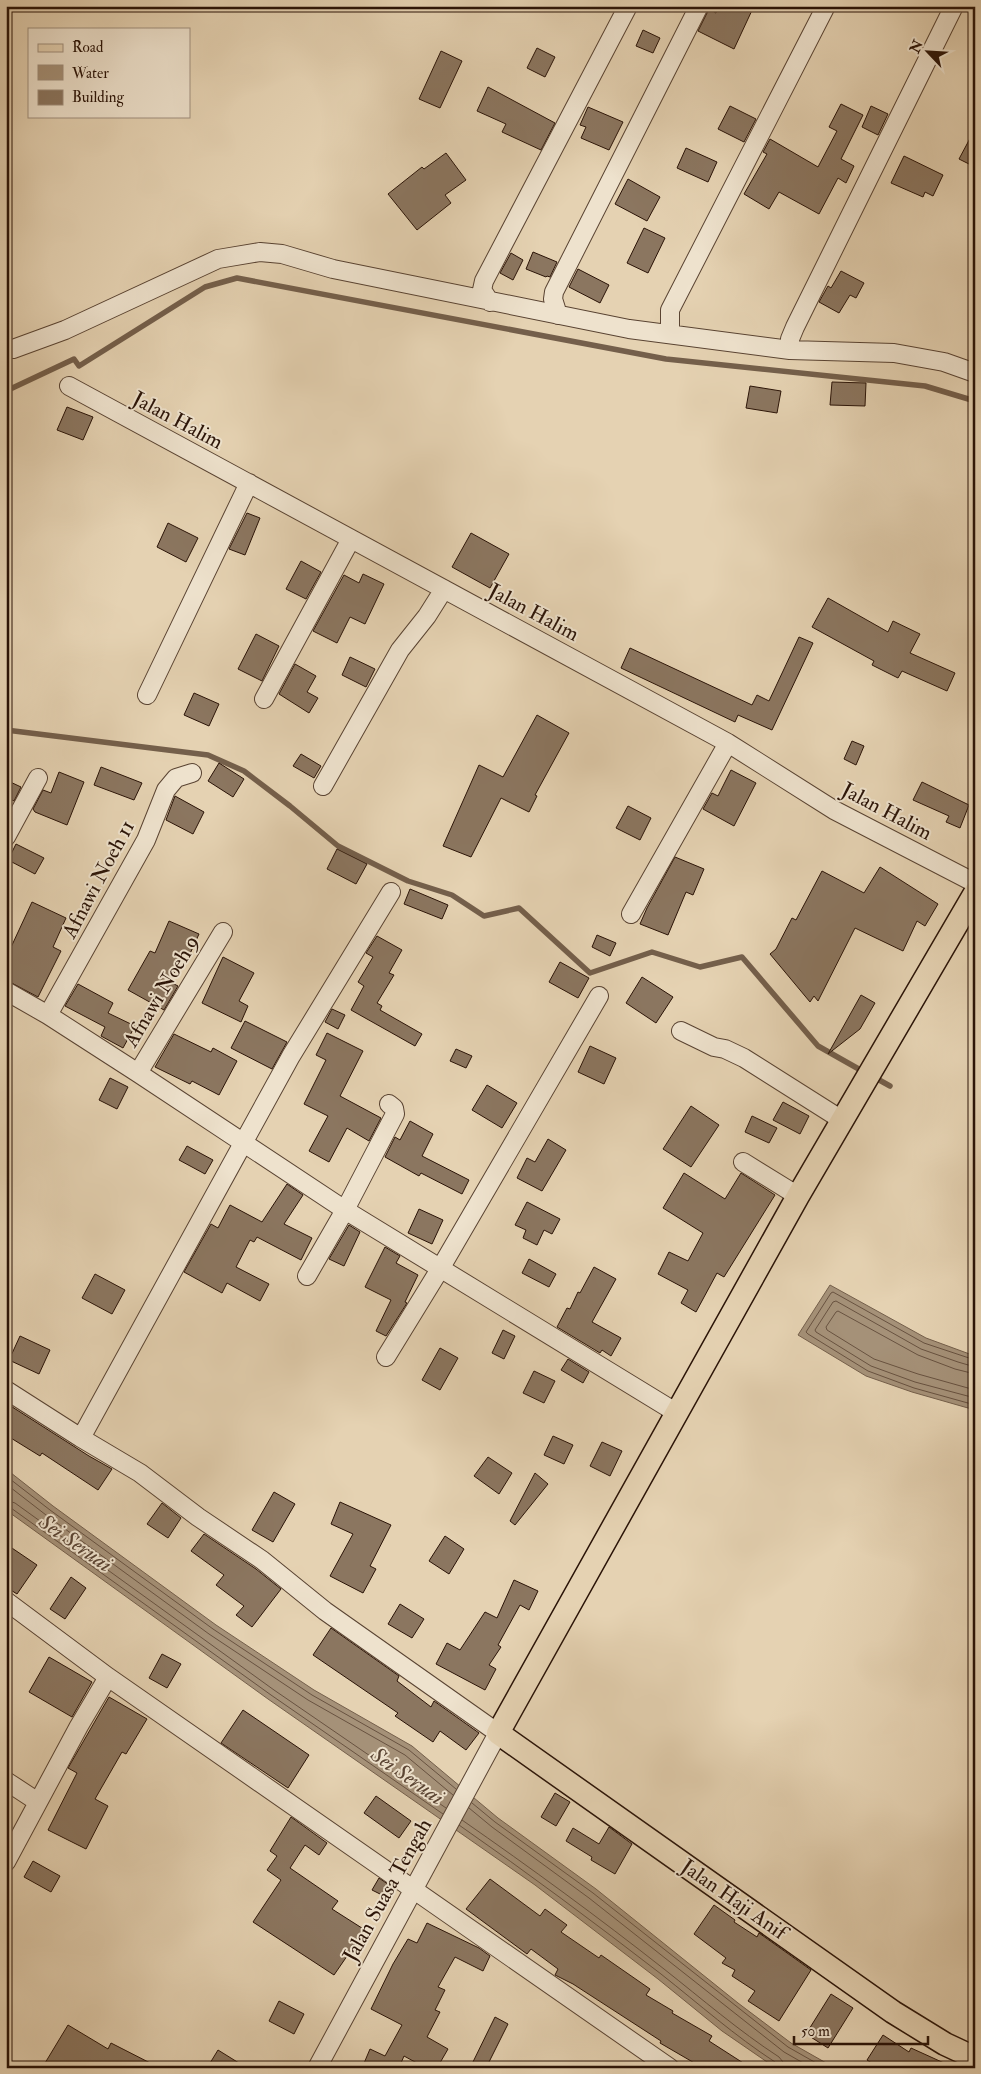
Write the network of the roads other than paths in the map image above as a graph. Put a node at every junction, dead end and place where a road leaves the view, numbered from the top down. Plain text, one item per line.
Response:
1 (628, 6) edge
2 (699, 6) edge
3 (826, 6) edge
4 (954, 6) edge
5 (490, 302) junction
6 (558, 315) junction
7 (670, 333) junction
8 (6, 349) edge
9 (790, 350) junction
10 (975, 373) edge
11 (68, 386) dead end
12 (249, 484) junction
13 (351, 539) junction
14 (444, 589) junction
15 (147, 695) dead end
16 (264, 700) dead end
17 (728, 743) junction
18 (192, 773) dead end
19 (38, 778) dead end
20 (323, 786) dead end
21 (6, 836) edge
22 (975, 883) edge
23 (390, 892) dead end
24 (975, 893) edge
25 (631, 914) dead end
26 (223, 932) dead end
27 (6, 991) edge
28 (599, 996) dead end
29 (48, 1015) junction
30 (681, 1031) dead end
31 (138, 1073) junction
32 (389, 1104) dead end
33 (842, 1120) junction
34 (242, 1142) junction
35 (743, 1162) dead end
36 (798, 1196) junction
37 (344, 1210) junction
38 (440, 1268) junction
39 (307, 1276) dead end
40 (386, 1357) dead end
41 (6, 1390) edge
42 (677, 1413) junction
43 (81, 1438) junction
44 (6, 1601) edge
45 (108, 1676) junction
46 (498, 1733) junction
47 (6, 1781) edge
48 (38, 1802) junction
49 (6, 1862) edge
50 (414, 1888) junction
51 (975, 2058) edge
52 (317, 2068) edge
53 (670, 2068) edge

1 - 5 street
2 - 6 street
3 - 7 street
4 - 9 street
5 - 6 street
5 - 8 street
6 - 7 street
7 - 9 street
9 - 10 street
11 - 12 street, Jalan Halim
12 - 13 street, Jalan Halim
12 - 15 street
13 - 14 street, Jalan Halim
13 - 16 street
14 - 17 street, Jalan Halim
14 - 20 street
17 - 22 street, Jalan Halim
17 - 25 street
18 - 29 street, Afnawi Noeh 11
19 - 21 street
23 - 34 street
24 - 33 main road
26 - 31 street, Afnawi Noeh 9
27 - 29 street
28 - 38 street
29 - 31 street
30 - 33 street
31 - 34 street
32 - 37 street
33 - 36 main road
34 - 37 street
34 - 43 street
35 - 36 street
36 - 42 main road
37 - 38 street
37 - 39 street
38 - 40 street
38 - 42 street
41 - 43 street
42 - 46 main road
43 - 46 street
44 - 45 street
45 - 48 street
45 - 50 street
46 - 50 street, Jalan Suasa Tengah
46 - 51 main road, Jalan Haji Anif
47 - 48 street
48 - 49 street
50 - 52 street, Jalan Suasa Tengah
50 - 53 street

